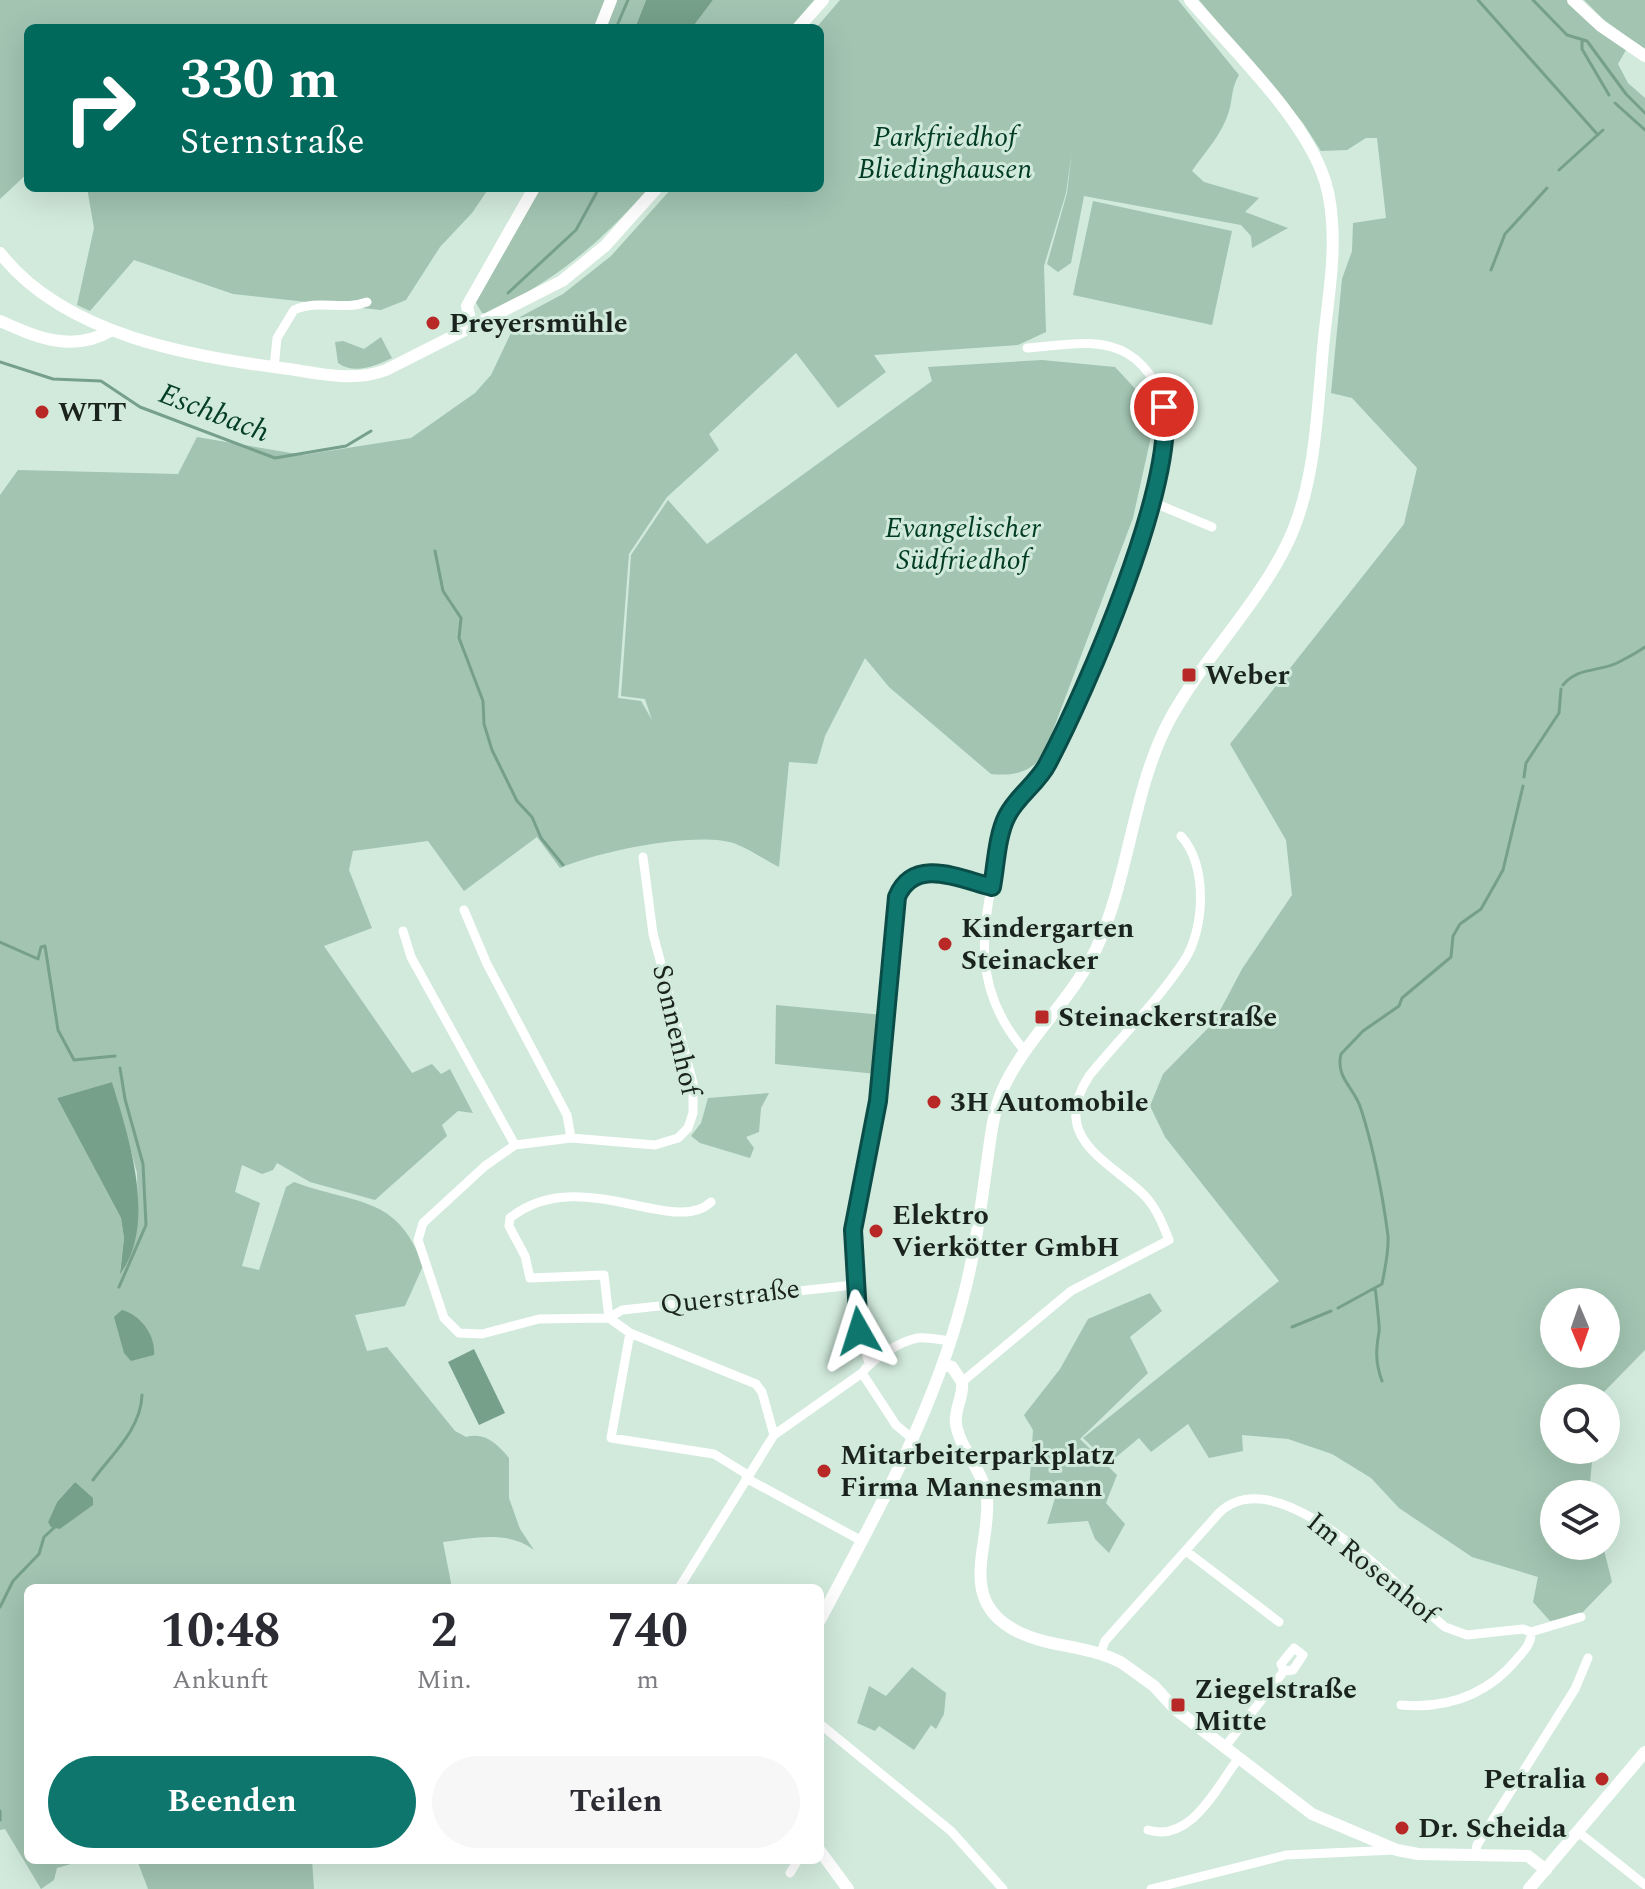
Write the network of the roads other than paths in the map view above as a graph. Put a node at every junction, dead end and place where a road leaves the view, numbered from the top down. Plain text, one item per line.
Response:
1 (611, 0) edge
2 (823, 0) edge
3 (1190, 0) edge
4 (1573, 0) edge
5 (602, 24) edge
6 (802, 24) edge
7 (1645, 56) edge
8 (532, 192) edge
9 (653, 192) edge
10 (1, 254) edge
11 (367, 302) dead end
12 (0, 321) edge
13 (472, 328) junction
14 (112, 330) junction
15 (1027, 348) dead end
16 (274, 368) junction
17 (1152, 502) junction
18 (1212, 527) dead end
19 (1181, 836) dead end
20 (643, 857) dead end
21 (992, 887) junction
22 (464, 910) dead end
23 (403, 931) dead end
24 (1025, 1051) junction
25 (571, 1138) junction
26 (515, 1145) junction
27 (711, 1202) dead end
28 (419, 1232) joint
29 (854, 1285) junction
30 (609, 1318) junction
31 (630, 1333) junction
32 (951, 1341) junction
33 (869, 1363) junction
34 (943, 1364) junction
35 (862, 1373) junction
36 (962, 1382) junction
37 (774, 1435) junction
38 (914, 1440) junction
39 (747, 1477) junction
40 (862, 1541) junction
41 (1186, 1551) junction
42 (681, 1584) edge
43 (824, 1612) edge
44 (1581, 1617) dead end
45 (1279, 1622) dead end
46 (1531, 1632) junction
47 (1101, 1652) junction
48 (1588, 1658) dead end
49 (1284, 1671) dead end
50 (1401, 1705) dead end
51 (824, 1727) edge
52 (1224, 1748) junction
53 (1645, 1752) edge
54 (1238, 1759) junction
55 (1148, 1830) dead end
56 (1577, 1831) junction
57 (1397, 1850) junction
58 (1475, 1855) junction
59 (824, 1856) edge
60 (796, 1864) edge
61 (1546, 1870) junction
62 (790, 1873) dead end
63 (1645, 1885) edge
64 (848, 1889) edge
65 (1003, 1889) edge
66 (1151, 1889) edge
67 (1529, 1889) edge

1 - 5 main road
2 - 6 main road
3 - 24 main road
4 - 7 main road
8 - 13 main road
9 - 13 main road
10 - 14 main road
11 - 16 street
12 - 14 main road
13 - 16 main road
14 - 16 main road
15 - 17 street
17 - 18 street
17 - 21 street
19 - 36 street
20 - 25 street, Sonnenhof
21 - 24 street
21 - 29 street
22 - 25 street
23 - 26 street
24 - 32 main road
25 - 26 street, Sonnenhof
26 - 28 street, Sonnenhof
27 - 30 street
28 - 30 street, Querstraße
29 - 30 street, Querstraße
29 - 33 street
30 - 31 street
31 - 37 street
31 - 39 street
32 - 33 street
32 - 34 main road
33 - 35 street
34 - 36 main road
34 - 38 main road
35 - 37 street
35 - 38 street
36 - 47 main road
37 - 39 street
38 - 40 main road
39 - 40 street
39 - 42 street
40 - 43 main road
41 - 45 street
41 - 46 street, Im Rosenhof
41 - 47 street, Im Rosenhof
44 - 46 street, Im Rosenhof
46 - 50 street
47 - 52 main road
48 - 58 street
49 - 52 street
51 - 65 street
52 - 54 main road
53 - 56 main road
54 - 55 street
54 - 57 main road
56 - 61 main road
56 - 63 street
57 - 58 main road
57 - 66 street
58 - 61 main road
59 - 64 main road
60 - 62 street
61 - 67 main road

